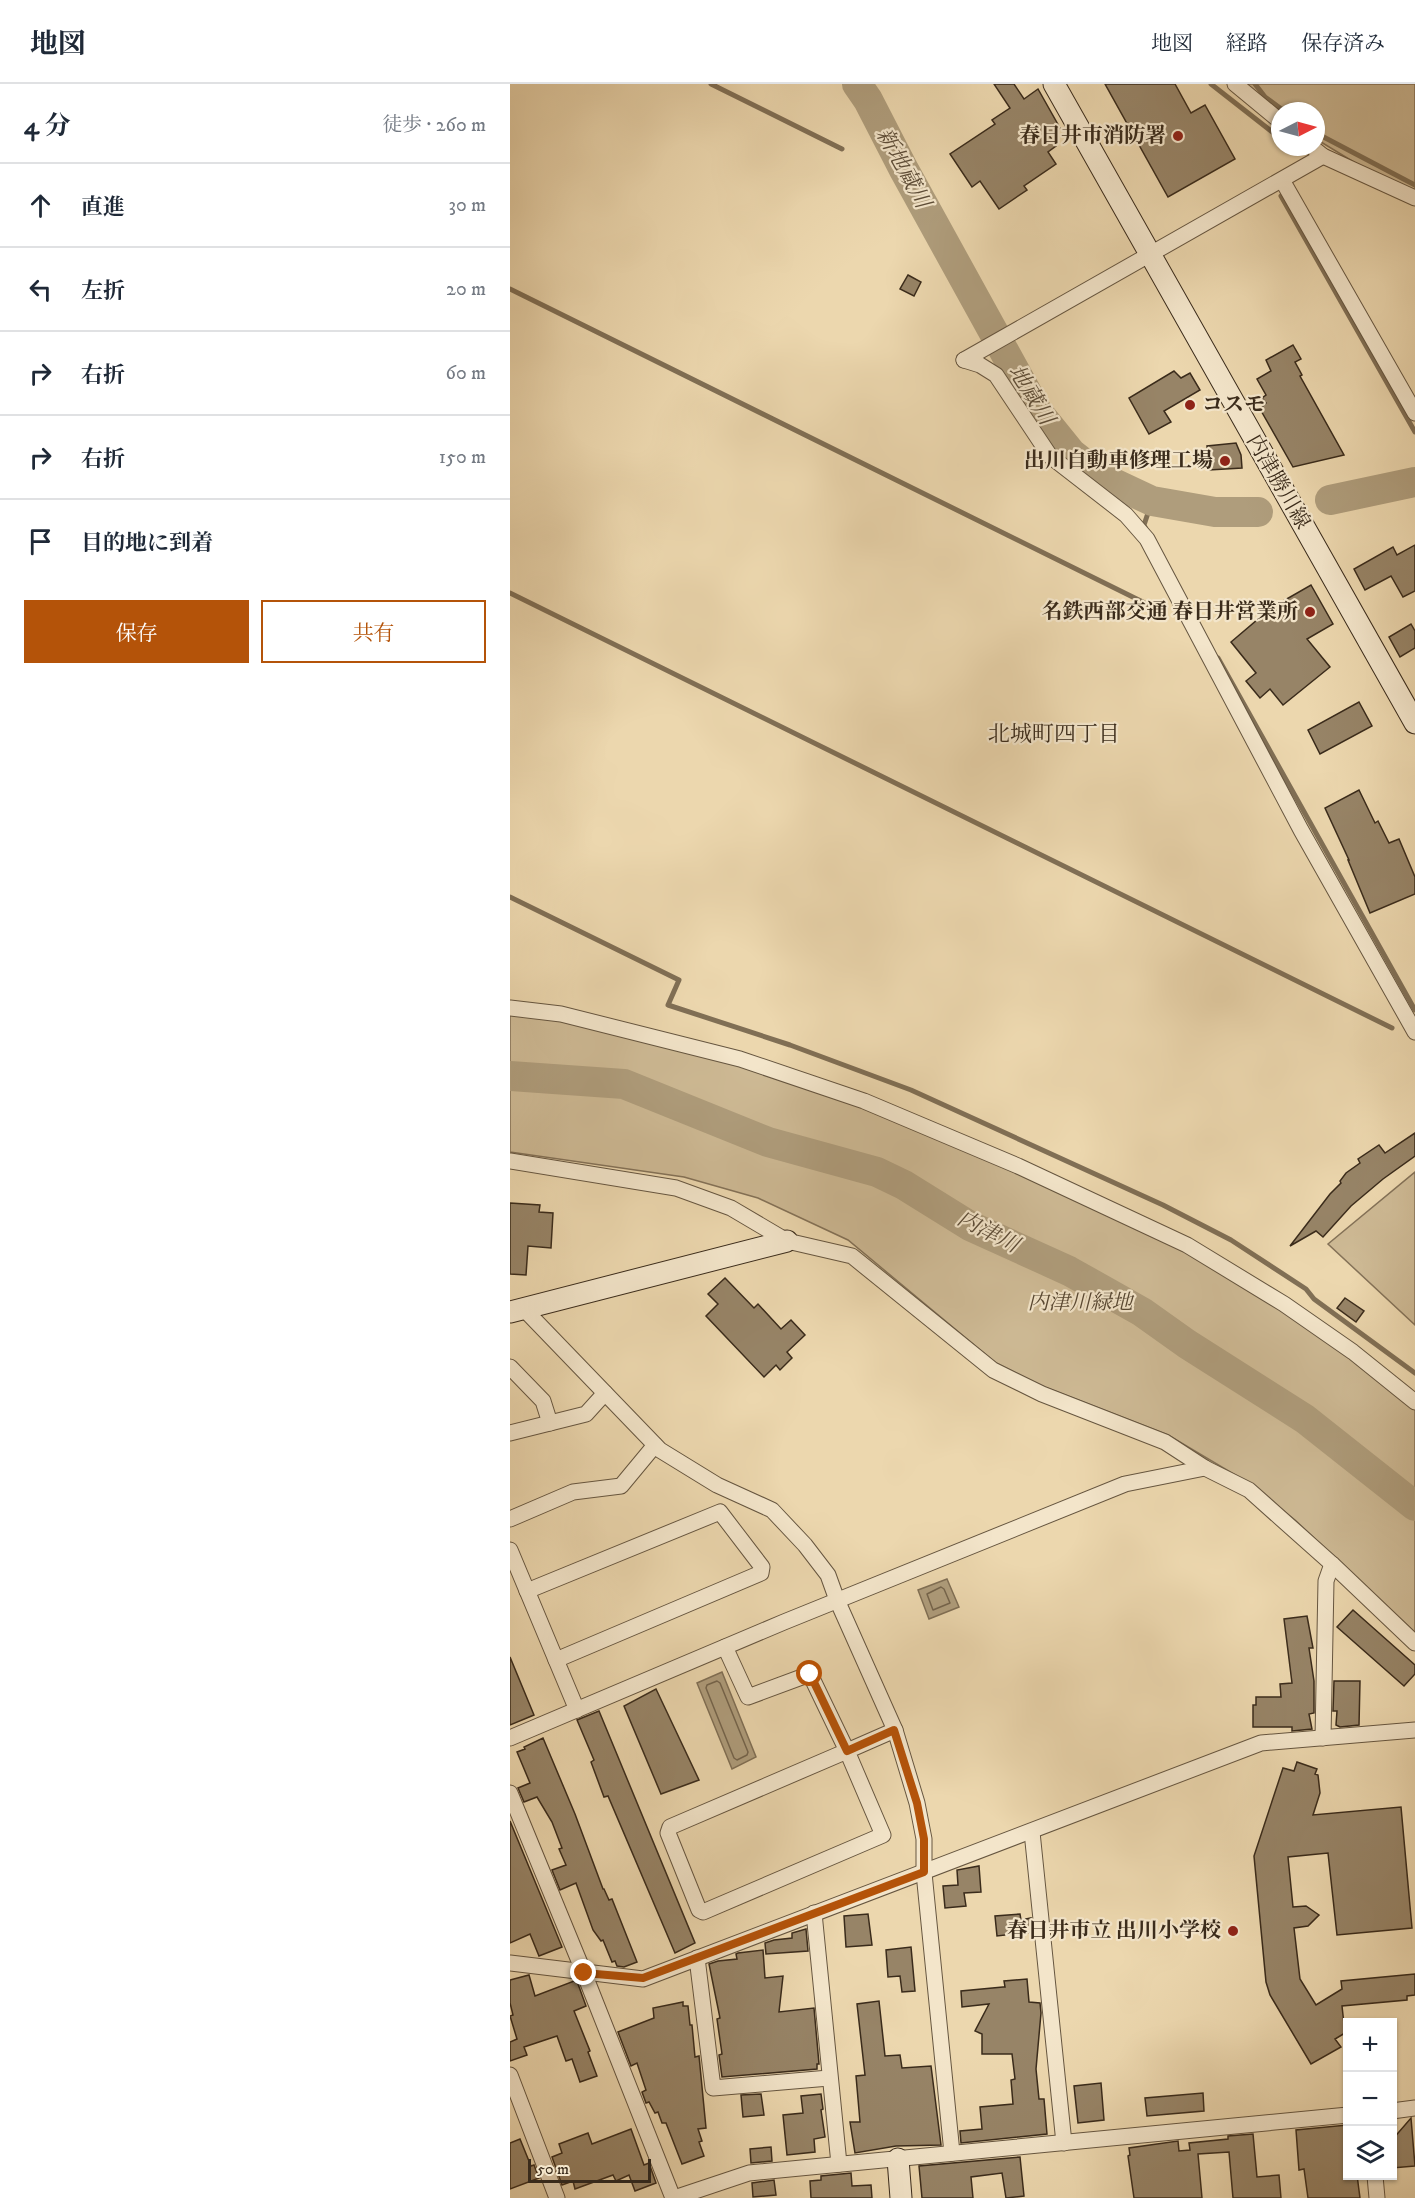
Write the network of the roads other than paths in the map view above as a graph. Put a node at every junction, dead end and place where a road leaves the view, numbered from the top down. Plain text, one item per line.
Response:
1 (1054, 84) edge
2 (1235, 84) edge
3 (1271, 114) edge
4 (1325, 155) edge
5 (1313, 156) edge
6 (1282, 180) junction
7 (1415, 198) edge
8 (1150, 255) junction
9 (1415, 413) edge
10 (1415, 723) edge
11 (510, 1008) edge
12 (1415, 1032) edge
13 (510, 1161) edge
14 (787, 1240) junction
15 (517, 1310) edge
16 (510, 1367) edge
17 (605, 1393) junction
18 (1415, 1402) edge
19 (550, 1423) junction
20 (510, 1433) edge
21 (655, 1445) junction
22 (1205, 1468) junction
23 (510, 1519) edge
24 (510, 1550) edge
25 (1332, 1564) junction
26 (527, 1591) junction
27 (837, 1600) junction
28 (1415, 1643) edge
29 (725, 1647) junction
30 (556, 1660) junction
31 (577, 1710) junction
32 (894, 1730) junction
33 (1415, 1730) edge
34 (510, 1738) edge
35 (1323, 1738) junction
36 (847, 1751) junction
37 (510, 1793) edge
38 (1032, 1832) junction
39 (924, 1872) junction
40 (814, 1913) junction
41 (697, 1958) junction
42 (510, 1963) edge
43 (584, 1973) junction
44 (510, 2074) edge
45 (829, 2078) junction
46 (1415, 2108) edge
47 (1397, 2110) edge
48 (1343, 2115) edge
49 (1064, 2143) junction
50 (952, 2153) junction
51 (898, 2159) junction
52 (839, 2164) junction
53 (1375, 2180) edge
54 (557, 2198) edge
55 (673, 2198) edge
56 (902, 2198) edge
57 (1377, 2198) edge

1 - 8 main road, 内津勝川線
2 - 3 street
4 - 7 street
5 - 6 street
6 - 8 street
6 - 9 street
8 - 10 main road, 内津勝川線
8 - 12 street
11 - 18 street
13 - 14 street
14 - 15 main road
14 - 22 street
15 - 17 street
16 - 19 street
17 - 19 street
17 - 21 street
19 - 20 street
21 - 23 street
21 - 27 street
22 - 25 street
22 - 27 street
24 - 26 street
25 - 28 street
25 - 35 street
26 - 30 street
26 - 30 street
27 - 29 street
27 - 32 street
29 - 31 street
29 - 36 street
30 - 31 street
31 - 34 street
32 - 36 street
32 - 39 street
33 - 35 street
35 - 38 street
36 - 36 street
37 - 43 street
38 - 39 street
38 - 49 street
39 - 40 street
39 - 50 street
40 - 41 street
40 - 45 street
41 - 43 street
41 - 45 street
42 - 43 street
43 - 55 street
44 - 54 street
45 - 52 street
46 - 47 street
48 - 49 street
49 - 50 street
50 - 51 street
51 - 52 street
51 - 56 main road
52 - 55 street
53 - 57 street

